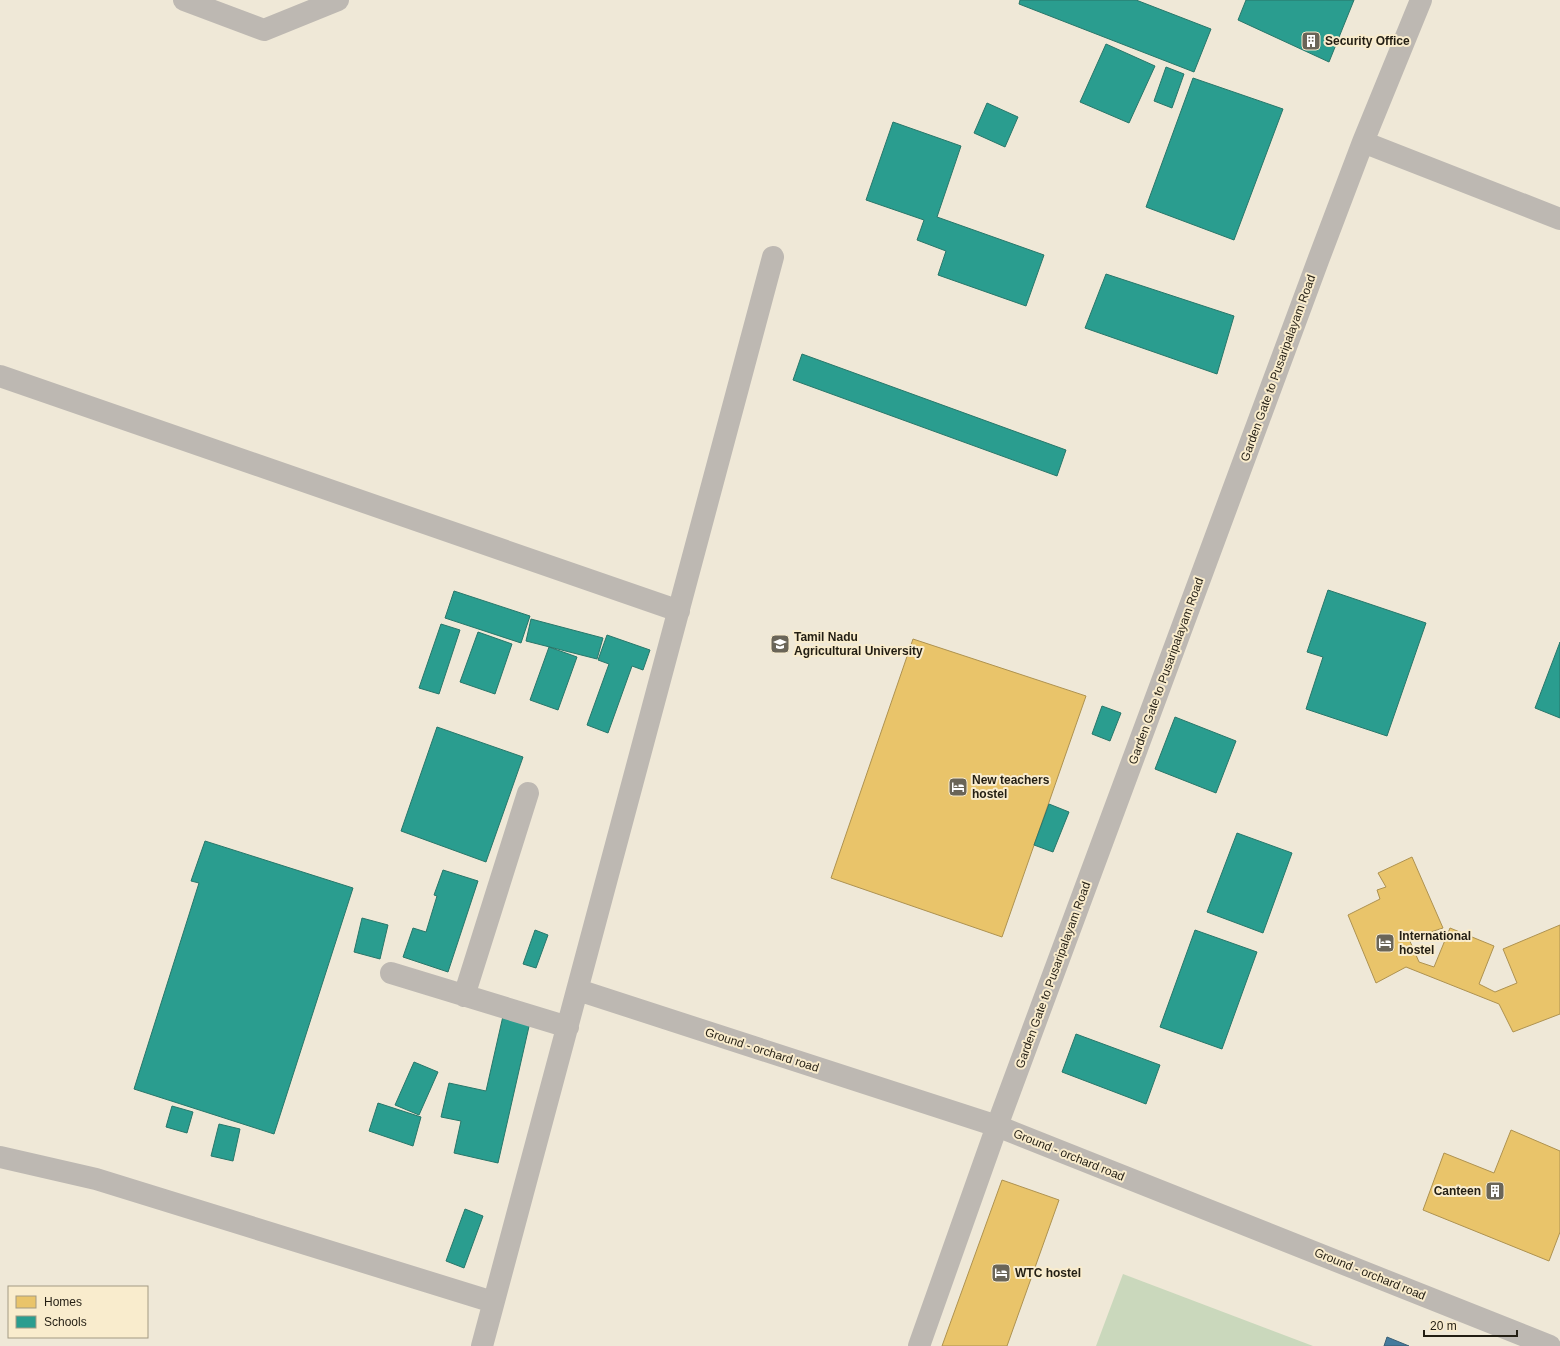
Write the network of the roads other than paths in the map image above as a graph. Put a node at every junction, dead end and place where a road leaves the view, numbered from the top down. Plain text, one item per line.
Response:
1 (184, 0) edge
2 (338, 0) edge
3 (1421, 0) edge
4 (1363, 142) junction
5 (1560, 219) edge
6 (773, 257) dead end
7 (0, 376) edge
8 (679, 611) junction
9 (528, 793) dead end
10 (391, 973) dead end
11 (578, 990) junction
12 (464, 996) junction
13 (568, 1027) junction
14 (997, 1126) junction
15 (0, 1157) edge
16 (494, 1302) junction
17 (482, 1346) edge
18 (919, 1346) edge
19 (1550, 1346) edge

1 - 2 street
3 - 4 street, Garden Gate to Pusaripalayam Road
4 - 5 street
4 - 14 street, Garden Gate to Pusaripalayam Road
6 - 8 street
7 - 8 street
8 - 11 street
9 - 12 street
10 - 12 street
11 - 13 street
11 - 14 street, Ground - orchard road
12 - 13 street
13 - 16 street
14 - 18 street, Garden Gate to Pusaripalayam Road
14 - 19 street, Ground - orchard road
15 - 16 street
16 - 17 street

